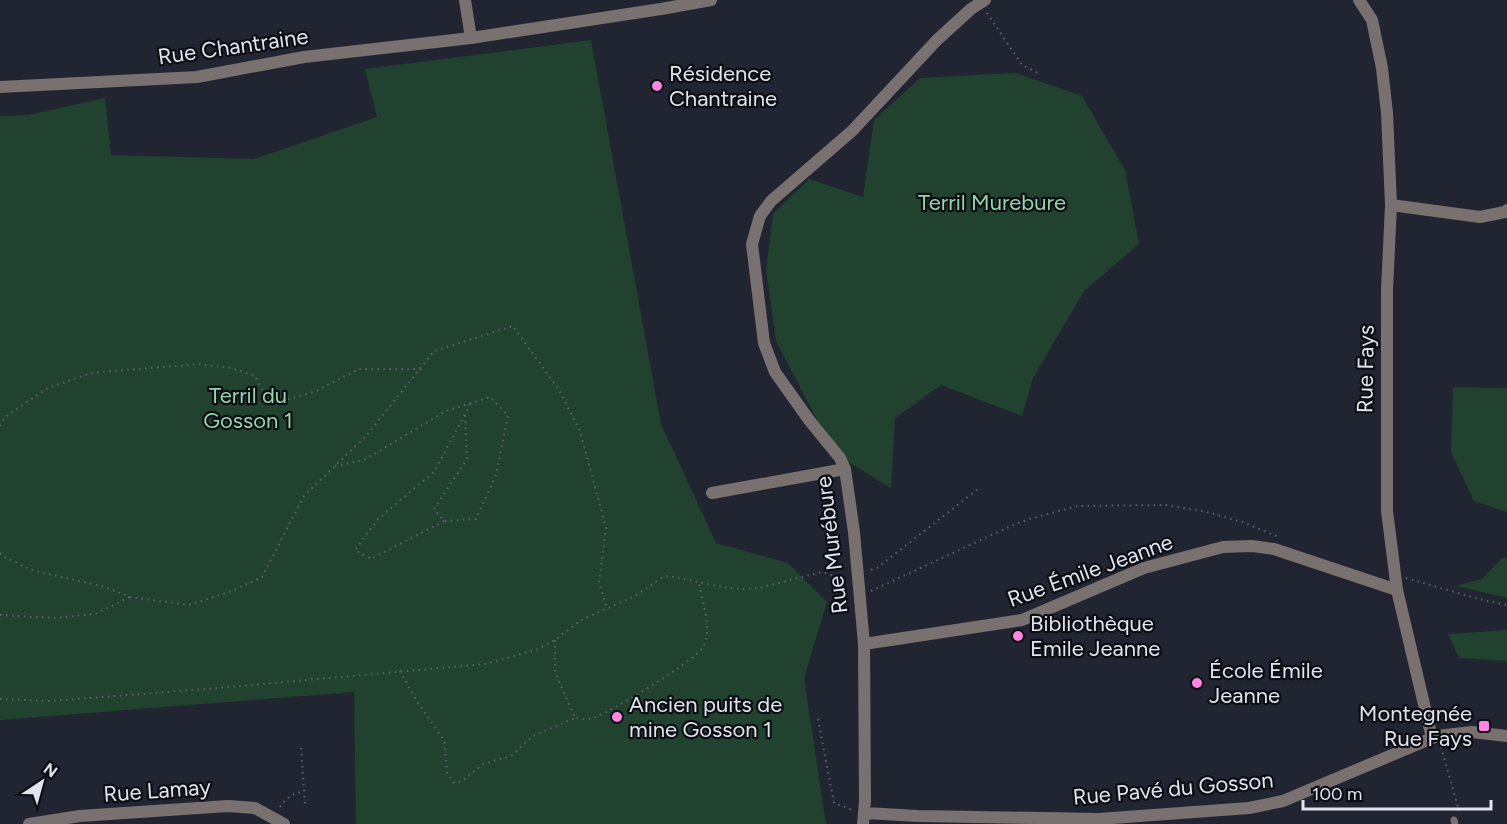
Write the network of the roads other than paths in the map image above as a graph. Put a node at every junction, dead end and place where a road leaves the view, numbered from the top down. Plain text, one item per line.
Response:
1 (465, 0) edge
2 (711, 0) edge
3 (1359, 0) edge
4 (983, 1) edge
5 (471, 38) junction
6 (0, 87) edge
7 (1391, 205) junction
8 (1507, 210) edge
9 (845, 469) junction
10 (712, 493) dead end
11 (1397, 590) junction
12 (864, 644) junction
13 (1507, 736) edge
14 (1435, 737) junction
15 (861, 816) edge
16 (130, 819) edge
17 (279, 821) edge
18 (1112, 821) edge
19 (29, 824) edge

1 - 5 street
2 - 5 street, Rue Chantraine
3 - 7 street, Rue Fays
4 - 9 street, Rue Murébure
5 - 6 street, Rue Chantraine
7 - 8 street
7 - 11 street, Rue Fays
9 - 10 street
9 - 12 street, Rue Murébure
11 - 12 street, Rue Émile Jeanne
11 - 14 street, Rue Fays
12 - 15 street, Rue Murébure
13 - 14 street, Rue Pavé du Gosson
14 - 18 street, Rue Pavé du Gosson
15 - 18 street, Rue Pavé du Gosson
16 - 17 street, Rue Lamay
16 - 19 street, Rue Lamay

